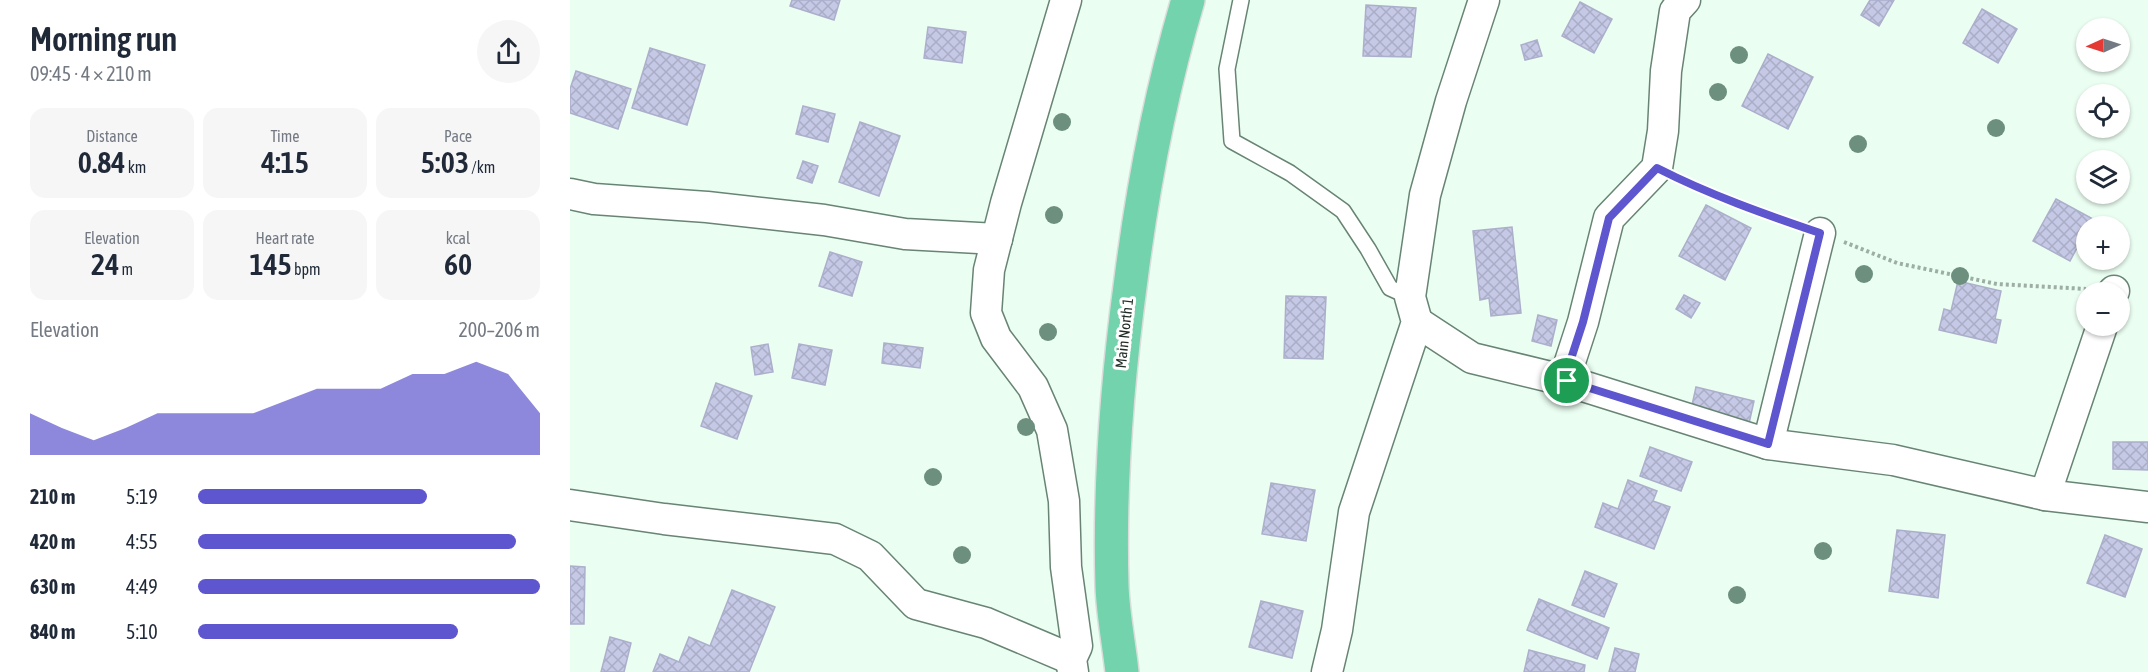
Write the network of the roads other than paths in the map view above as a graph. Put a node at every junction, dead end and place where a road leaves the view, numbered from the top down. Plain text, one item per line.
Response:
1 (1066, 0) edge
2 (1188, 0) edge
3 (1241, 0) edge
4 (1484, 0) edge
5 (1685, 0) edge
6 (570, 194) edge
7 (1820, 233) road end
8 (997, 239) junction
9 (1413, 310) junction
10 (2099, 336) edge
11 (1567, 381) junction
12 (1768, 444) junction
13 (2045, 495) junction
14 (570, 505) edge
15 (2148, 507) edge
16 (1072, 666) edge
17 (1122, 672) edge
18 (1327, 672) edge

1 - 8 street
2 - 17 main road, Main North 1
3 - 9 lane
4 - 9 street
5 - 11 street
6 - 8 street
7 - 12 street
8 - 16 street
9 - 11 street
9 - 18 street
10 - 13 street
11 - 12 street
12 - 13 street
13 - 15 street
14 - 16 street

